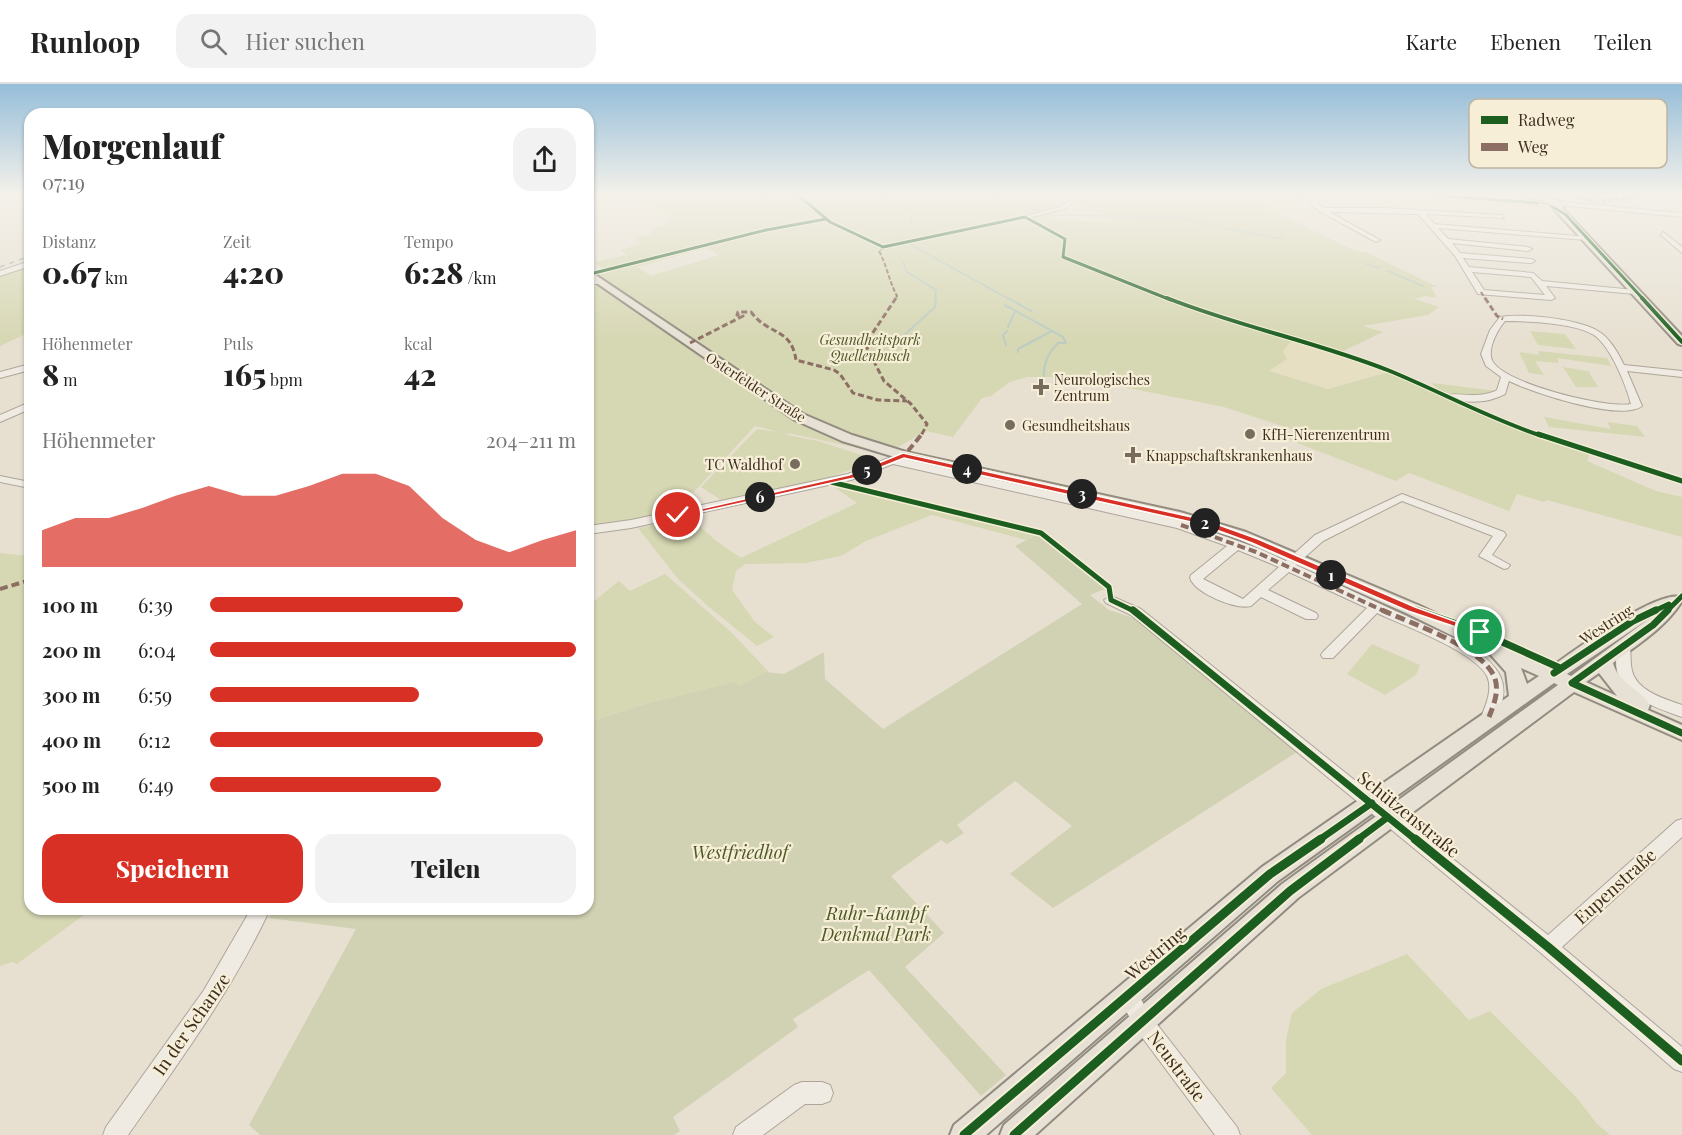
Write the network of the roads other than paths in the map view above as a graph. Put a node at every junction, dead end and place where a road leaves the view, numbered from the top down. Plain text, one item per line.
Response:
1 (1449, 243) edge
2 (1468, 243) edge
3 (1591, 243) edge
4 (1528, 249) dead end
5 (1458, 255) junction
6 (1532, 261) dead end
7 (24, 265) edge
8 (1467, 268) junction
9 (0, 274) edge
10 (594, 278) edge
11 (1540, 283) junction
12 (1635, 292) junction
13 (1682, 342) edge
14 (1619, 367) junction
15 (24, 369) edge
16 (1682, 374) edge
17 (0, 375) edge
18 (1505, 378) junction
19 (1449, 396) dead end
20 (24, 408) edge
21 (0, 419) edge
22 (897, 458) junction
23 (0, 479) edge
24 (24, 484) edge
25 (1179, 520) junction
26 (594, 529) edge
27 (1236, 545) junction
28 (1292, 563) junction
29 (1504, 565) dead end
30 (1261, 592) junction
31 (1678, 599) edge
32 (1111, 600) dead end
33 (1376, 607) junction
34 (1412, 609) junction
35 (1311, 616) dead end
36 (1462, 634) junction
37 (1438, 635) junction
38 (1487, 644) junction
39 (1623, 646) junction
40 (1328, 655) dead end
41 (1604, 661) junction
42 (1557, 671) junction
43 (1576, 681) junction
44 (1518, 699) junction
45 (1641, 705) junction
46 (1682, 711) edge
47 (1489, 717) junction
48 (1682, 723) edge
49 (1682, 733) edge
50 (1380, 810) junction
51 (1682, 826) edge
52 (258, 915) edge
53 (1548, 947) junction
54 (1128, 995) junction
55 (1142, 1021) junction
56 (1682, 1061) edge
57 (822, 1093) dead end
58 (114, 1135) edge
59 (744, 1135) edge
60 (964, 1135) edge
61 (1014, 1135) edge
62 (1229, 1135) edge

1 - 5 street
2 - 4 street
3 - 12 main road
5 - 6 street
5 - 8 street
7 - 9 street
8 - 11 street
8 - 11 street
10 - 22 main road, Osterfelder Straße
11 - 12 street
12 - 13 main road
14 - 16 street
14 - 18 street
14 - 18 street
15 - 17 street
18 - 19 street
20 - 21 street
22 - 25 main road, Osterfelder Straße
22 - 26 street
23 - 24 street
25 - 27 street, Osterfelder Straße
25 - 28 main road, Osterfelder Straße
27 - 28 street, Osterfelder Straße
27 - 30 street
28 - 29 street
28 - 30 street
28 - 33 street, Osterfelder Straße
28 - 34 main road, Osterfelder Straße
30 - 35 street
31 - 39 main road, Westring
31 - 42 main road, Westring
32 - 50 street, Schützenstraße
33 - 37 street, Osterfelder Straße
33 - 40 street
34 - 36 main road, Osterfelder Straße
34 - 42 main road, Osterfelder Straße
36 - 37 street, Osterfelder Straße
36 - 38 main road, Osterfelder Straße
37 - 47 street, Osterfelder Straße
38 - 42 main road, Osterfelder Straße
38 - 44 main road
39 - 41 main road, Westring
39 - 46 street
41 - 43 main road, Westring
41 - 45 main road
42 - 43 main road, Osterfelder Straße
42 - 44 main road, Westring
43 - 45 main road, Osterfelder Straße
43 - 49 main road, Osterfelder Straße
43 - 50 main road, Westring
44 - 47 main road, Westring
45 - 48 main road, Osterfelder Straße
47 - 50 main road, Westring
50 - 53 street, Schützenstraße
50 - 54 main road, Westring
50 - 55 main road, Westring
51 - 53 street, Eupenstraße
52 - 58 street, In der Schanze
53 - 56 street, Schützenstraße
54 - 55 street, Neustraße
54 - 60 main road, Westring
55 - 61 main road, Westring
55 - 62 street, Neustraße
57 - 59 street

